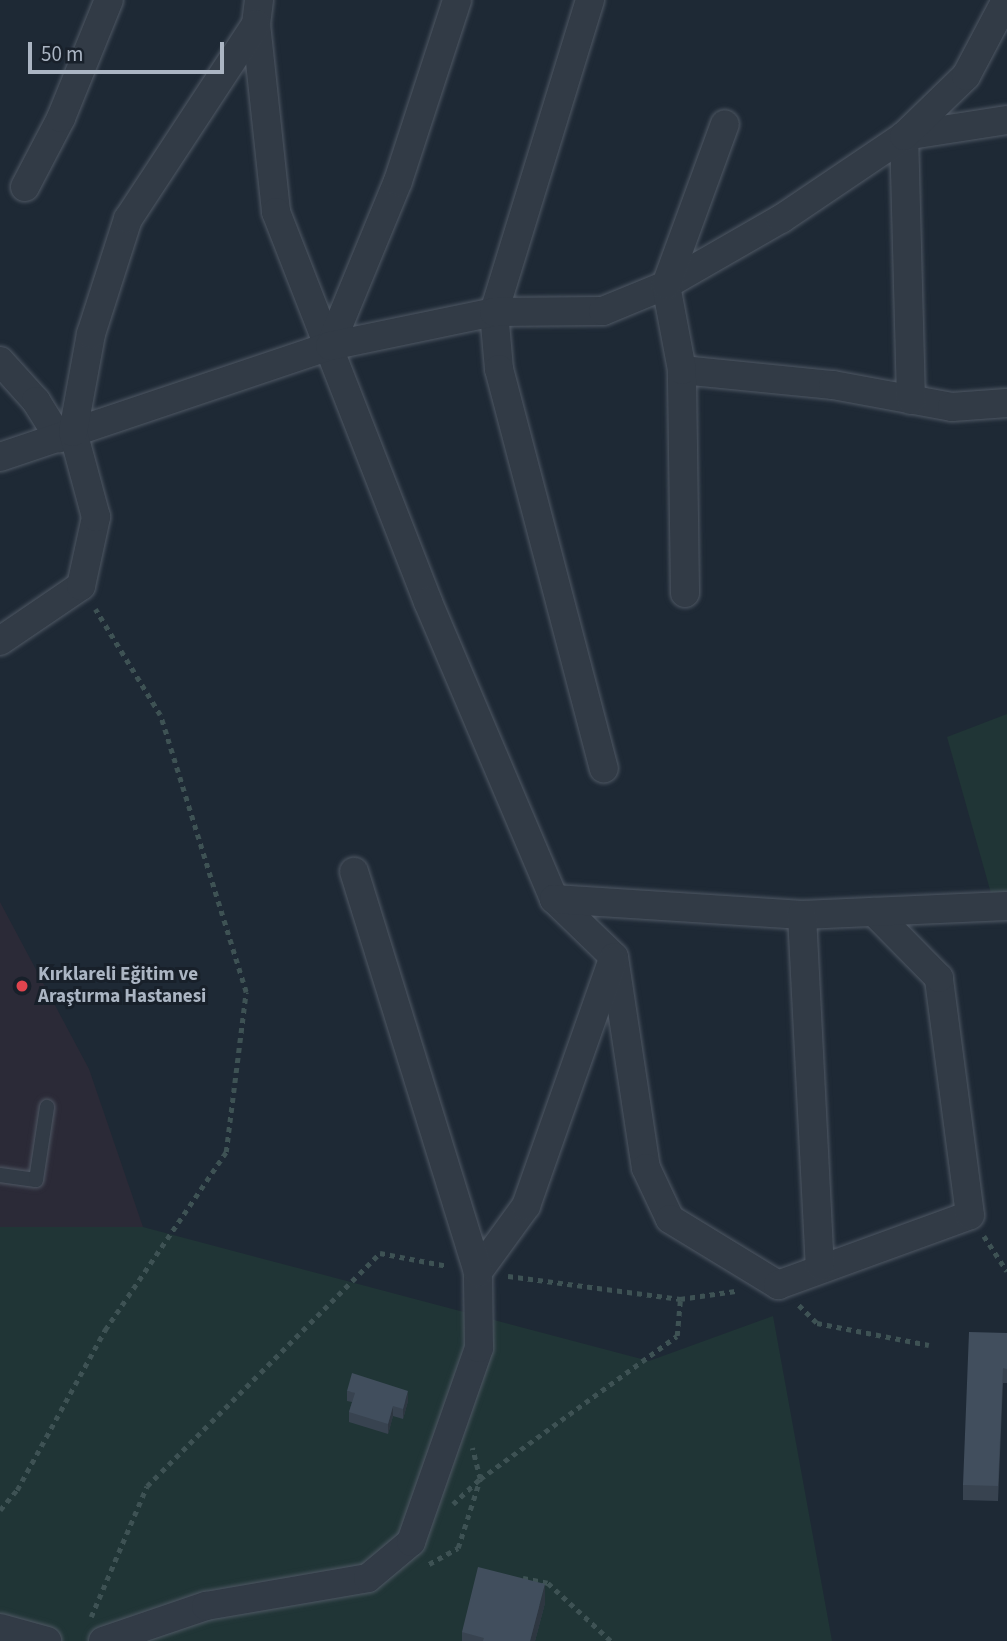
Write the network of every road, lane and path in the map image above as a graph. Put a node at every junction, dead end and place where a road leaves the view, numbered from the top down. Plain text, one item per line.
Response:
1 (109, 0) edge
2 (457, 0) edge
3 (590, 0) edge
4 (1006, 0) edge
5 (258, 12) edge
6 (1007, 120) edge
7 (725, 124) dead end
8 (904, 136) junction
9 (25, 187) dead end
10 (666, 285) junction
11 (494, 312) junction
12 (330, 346) junction
13 (0, 361) edge
14 (682, 370) junction
15 (911, 400) junction
16 (1007, 403) edge
17 (66, 435) junction
18 (0, 457) edge
19 (81, 586) junction
20 (685, 593) dead end
21 (0, 641) edge
22 (604, 768) dead end
23 (354, 872) dead end
24 (554, 899) junction
25 (1007, 906) edge
26 (874, 912) junction
27 (802, 915) junction
28 (614, 957) junction
29 (47, 1107) dead end
30 (0, 1175) edge
31 (970, 1215) junction
32 (820, 1266) junction
33 (478, 1272) junction
34 (1007, 1272) edge
35 (778, 1285) junction
36 (680, 1299) junction
37 (929, 1345) dead end
38 (450, 1506) dead end
39 (0, 1510) edge
40 (511, 1576) edge
41 (0, 1628) edge
42 (94, 1635) edge
43 (47, 1641) edge
44 (611, 1641) edge

1 - 9 street
2 - 12 street
3 - 11 street
4 - 8 street
5 - 12 street
5 - 17 street
6 - 8 street
7 - 10 street
8 - 10 street
8 - 15 street
10 - 11 street
10 - 14 street
11 - 12 street
11 - 22 street
12 - 17 street
12 - 24 street
13 - 17 street
14 - 15 street
14 - 20 street
15 - 16 street
17 - 18 street
17 - 19 street
19 - 21 street
19 - 39 path
23 - 33 street
24 - 27 street
24 - 28 street
25 - 26 street
26 - 27 street
26 - 31 street
27 - 32 street
28 - 33 street
28 - 35 street
29 - 30 lane
31 - 32 street
31 - 34 path
32 - 35 street
33 - 36 path
33 - 42 path
33 - 42 street
35 - 36 path
35 - 37 path
36 - 38 path
40 - 44 path
41 - 43 street

